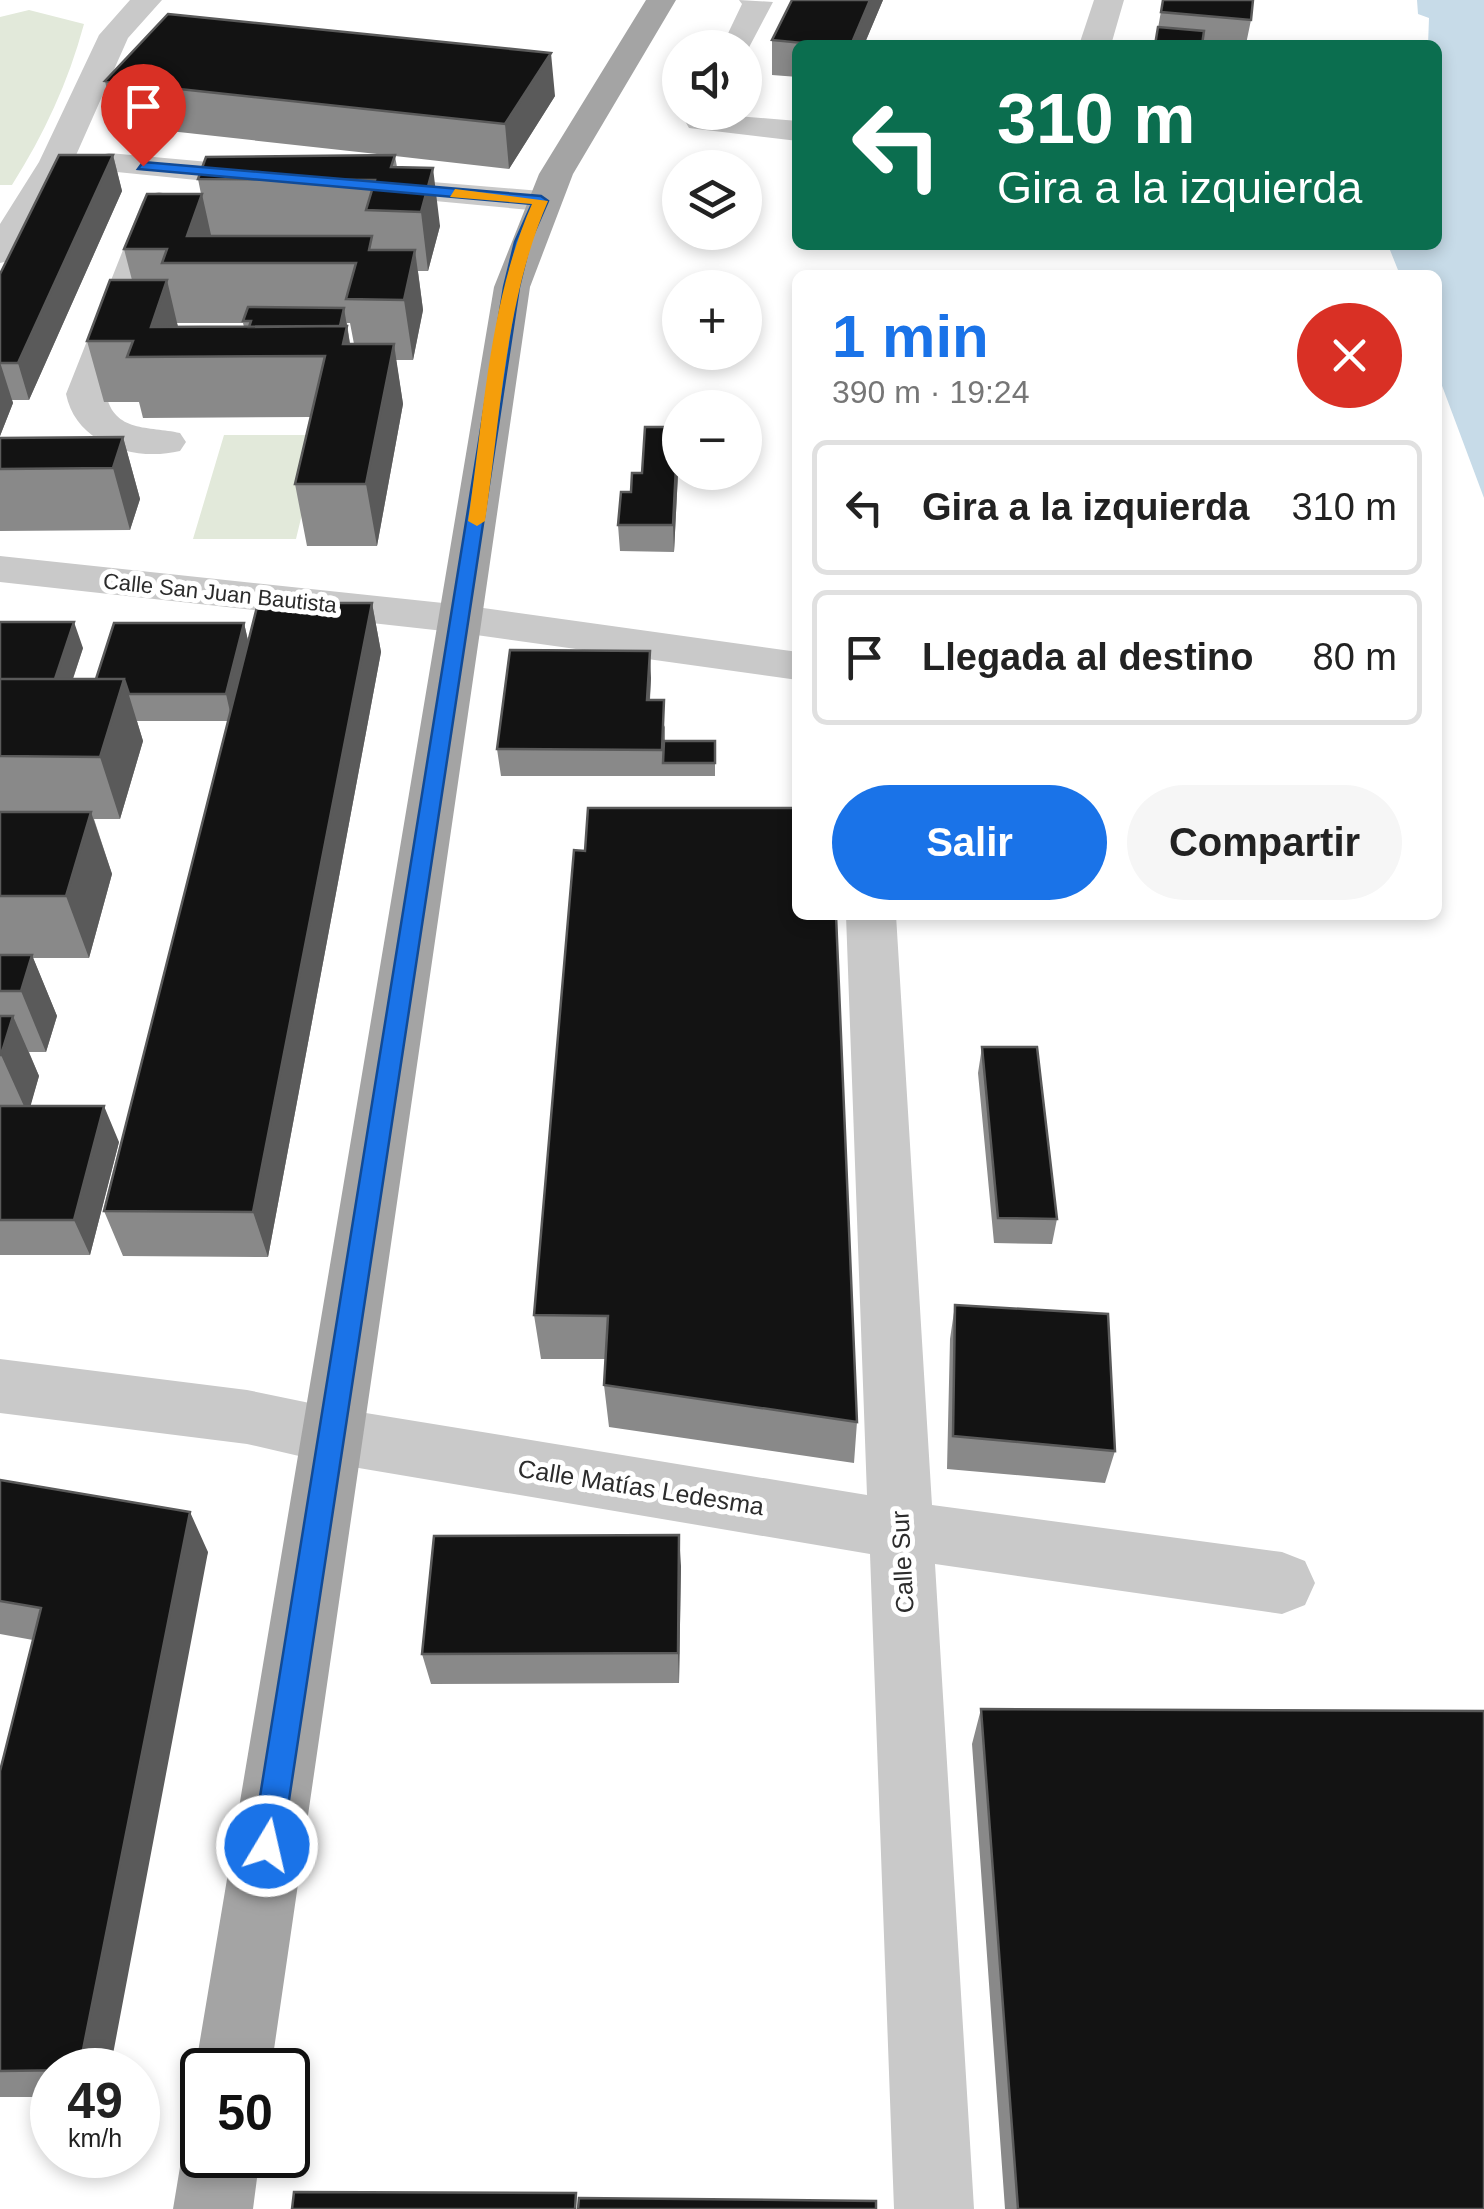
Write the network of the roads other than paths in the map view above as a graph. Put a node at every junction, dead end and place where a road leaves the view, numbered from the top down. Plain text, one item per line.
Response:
1 (147, 0) edge
2 (661, 0) edge
3 (754, 0) edge
4 (1108, 0) edge
5 (745, 30) edge
6 (1096, 40) edge
7 (762, 127) edge
8 (792, 130) edge
9 (110, 163) edge
10 (176, 170) junction
11 (541, 201) junction
12 (0, 252) edge
13 (166, 442) dead end
14 (0, 570) edge
15 (462, 618) junction
16 (792, 665) edge
17 (871, 920) edge
18 (0, 1386) edge
19 (329, 1435) junction
20 (900, 1530) junction
21 (1282, 1583) dead end
22 (237, 2048) edge
23 (217, 2178) edge
24 (212, 2209) edge
25 (934, 2209) edge

1 - 12 street
2 - 11 main road
3 - 5 street
4 - 6 street
7 - 8 street
9 - 10 street
10 - 11 street
10 - 13 street
11 - 15 main road
14 - 15 street, Calle San Juan Bautista
15 - 16 street, Calle San Juan Bautista
15 - 19 main road
17 - 20 street, Calle Sur
18 - 19 street, Calle Matías Ledesma
19 - 20 street, Calle Matías Ledesma
19 - 22 main road
20 - 21 street, Calle Matías Ledesma
20 - 25 street, Calle Sur
23 - 24 main road

